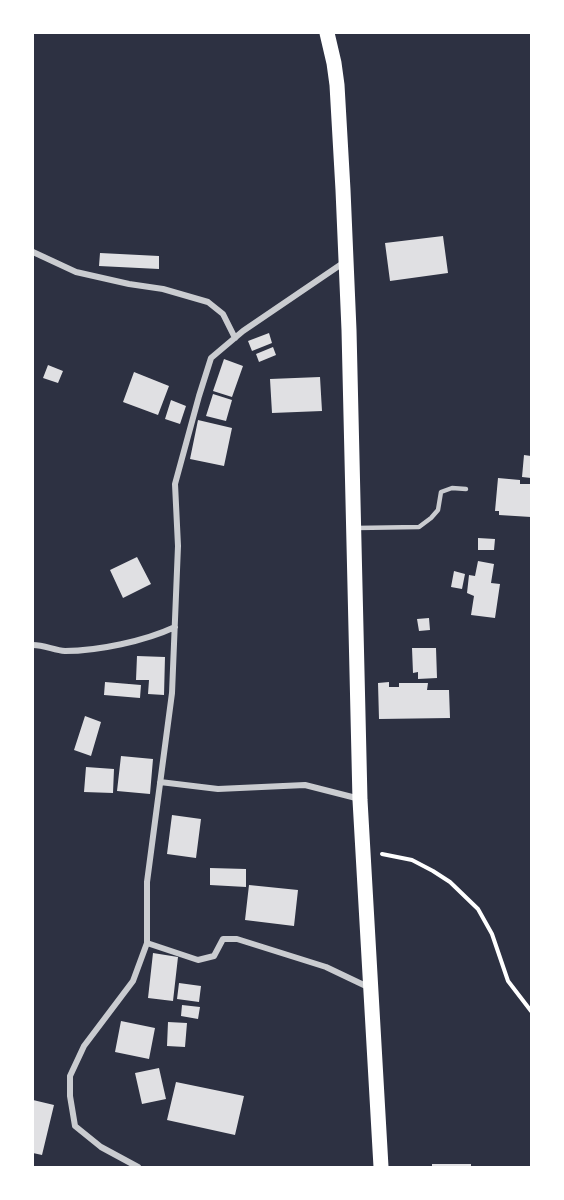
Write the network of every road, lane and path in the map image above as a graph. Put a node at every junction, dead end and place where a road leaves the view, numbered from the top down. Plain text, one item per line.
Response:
1 (327, 33) edge
2 (33, 252) edge
3 (346, 260) junction
4 (235, 339) junction
5 (466, 489) dead end
6 (353, 528) junction
7 (175, 627) junction
8 (33, 645) edge
9 (160, 782) junction
10 (360, 800) junction
11 (363, 851) junction
12 (147, 943) junction
13 (372, 988) junction
14 (531, 1011) edge
15 (138, 1167) edge
16 (381, 1167) edge

1 - 3 main road
2 - 4 street
3 - 4 street
3 - 6 main road
4 - 7 street
5 - 6 lane
6 - 10 main road
7 - 8 street
7 - 9 street
9 - 10 street
9 - 12 street
10 - 11 main road
11 - 13 main road
11 - 14 path
12 - 13 street
12 - 15 street
13 - 16 main road

